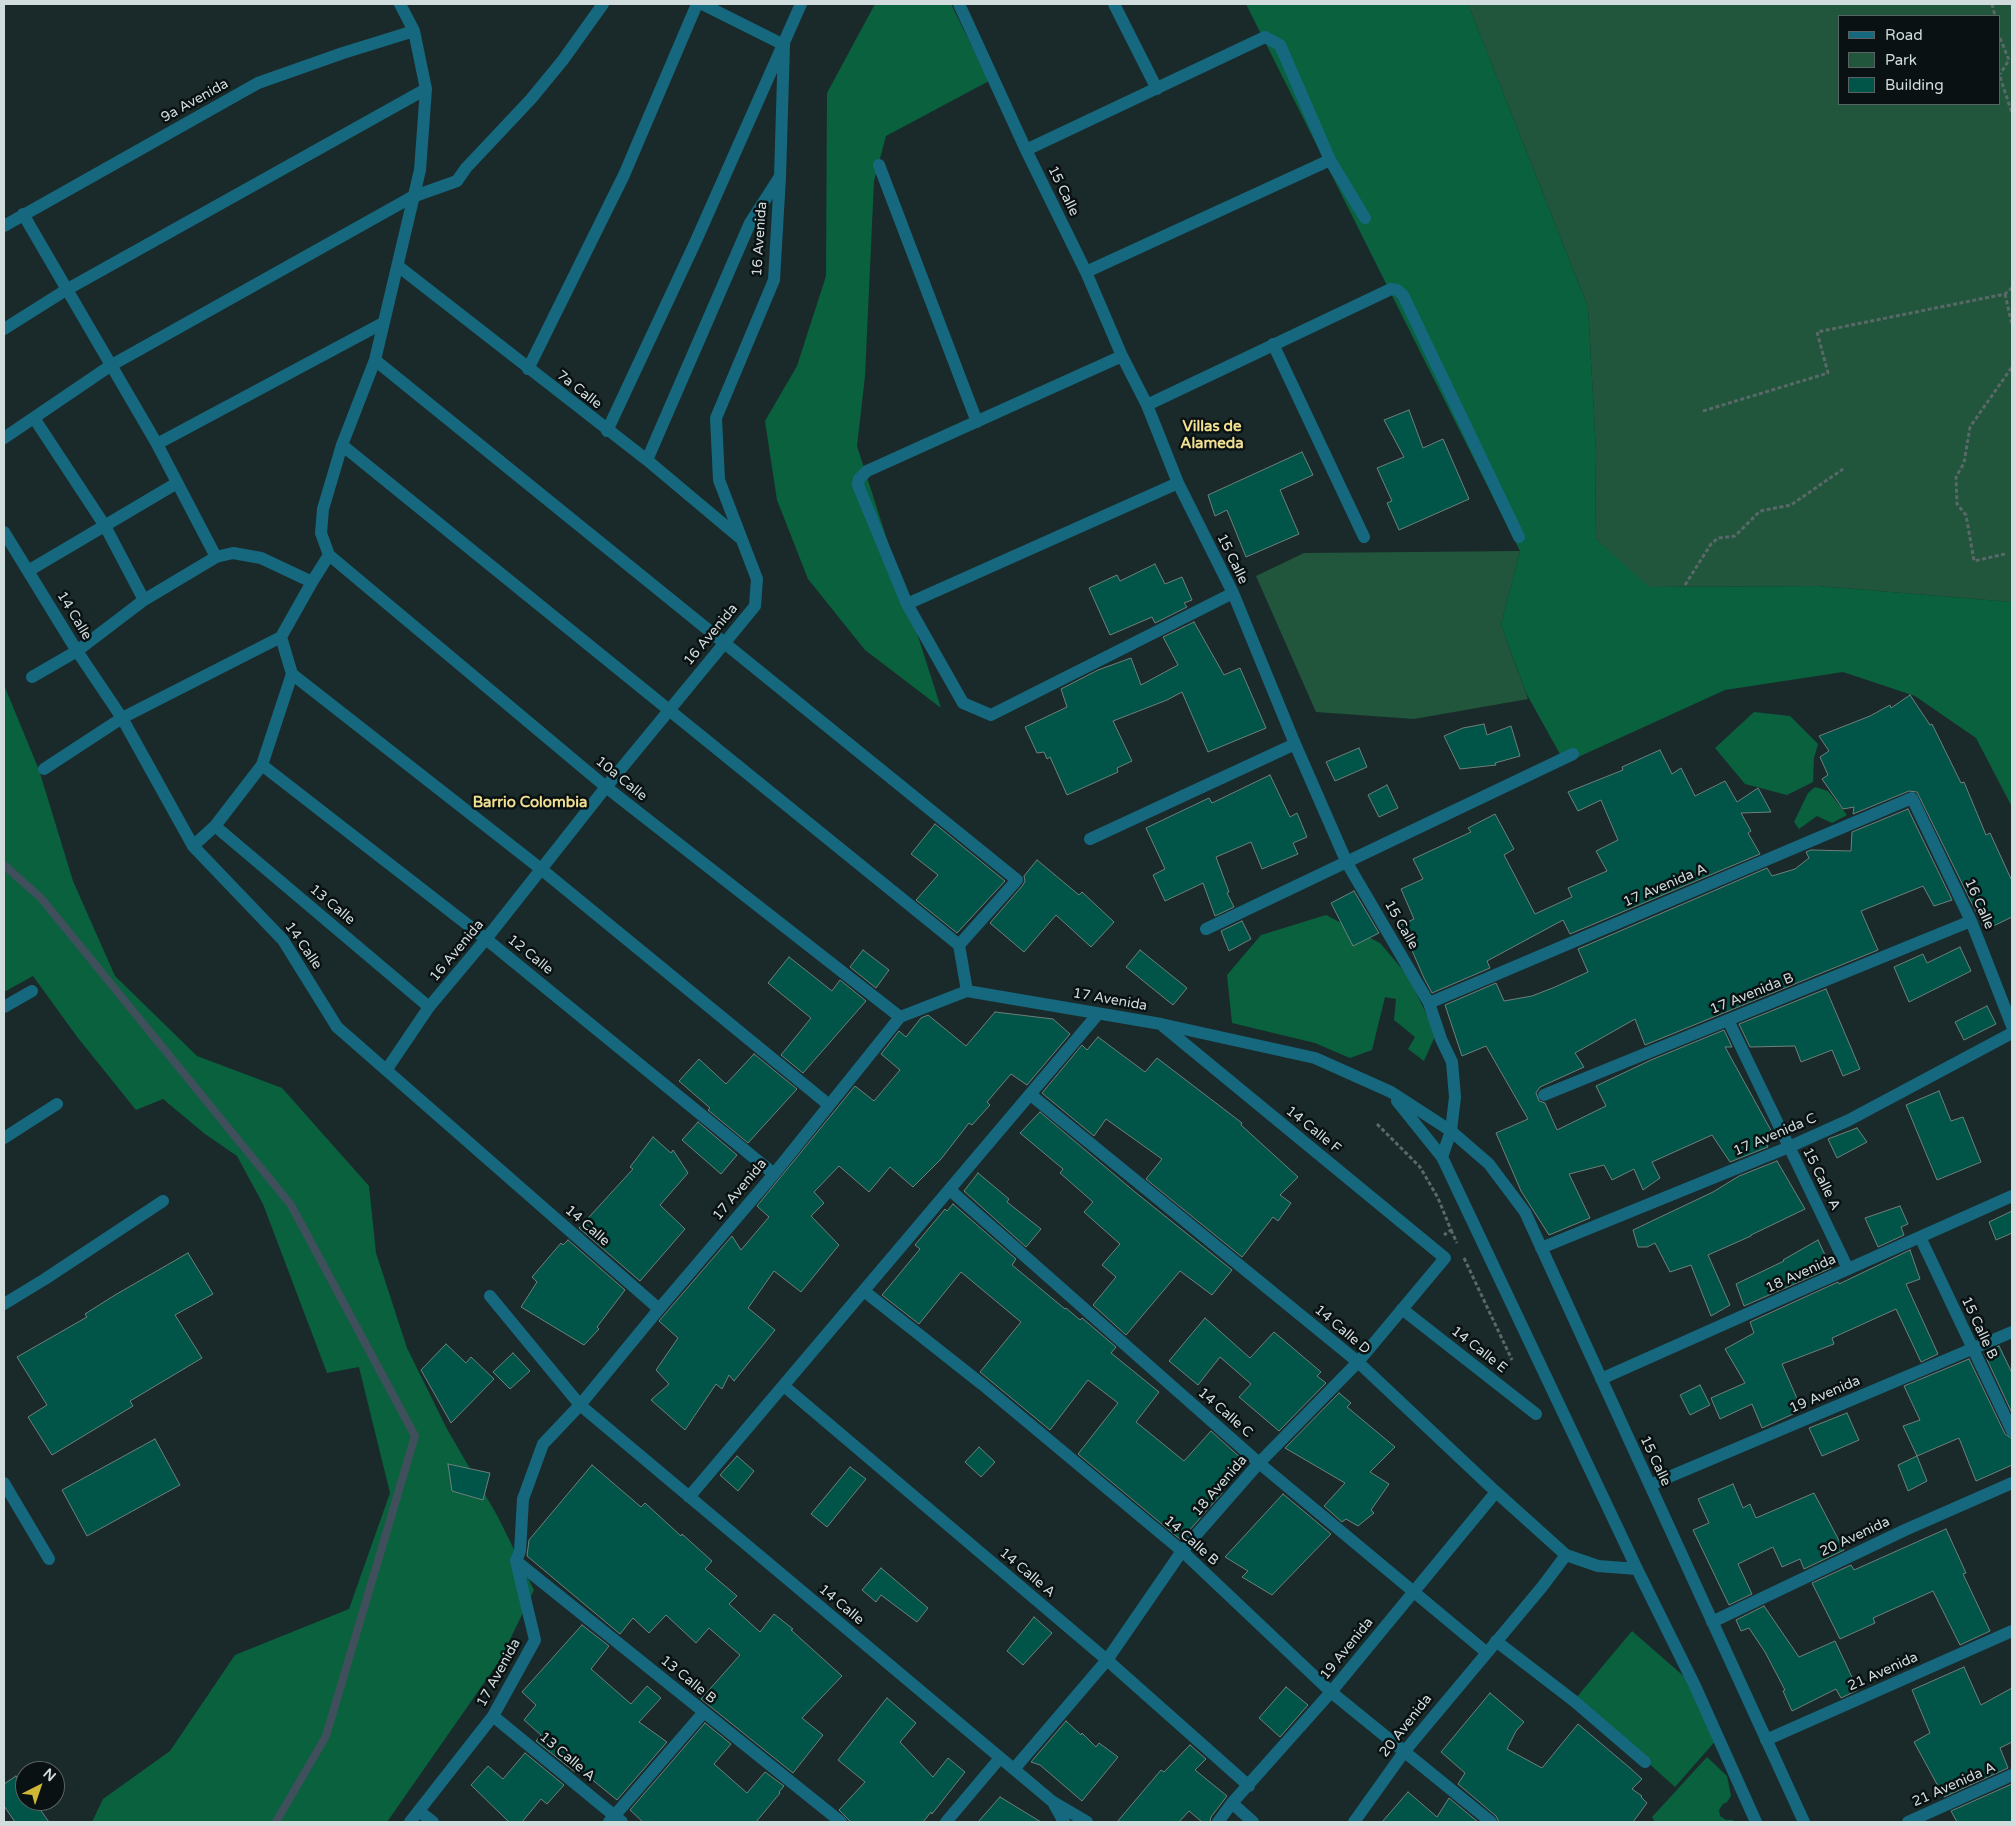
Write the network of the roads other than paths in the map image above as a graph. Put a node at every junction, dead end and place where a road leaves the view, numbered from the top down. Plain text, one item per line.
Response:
1 (400, 4) edge
2 (603, 4) edge
3 (697, 4) edge
4 (702, 4) edge
5 (801, 4) edge
6 (959, 4) edge
7 (1114, 4) edge
8 (414, 31) junction
9 (784, 45) junction
10 (426, 89) junction
11 (1157, 89) junction
12 (1026, 150) junction
13 (1330, 160) junction
14 (879, 165) dead end
15 (780, 177) junction
16 (412, 197) junction
17 (23, 214) junction
18 (1365, 218) dead end
19 (4, 226) edge
20 (398, 266) junction
21 (1086, 272) junction
22 (66, 290) junction
23 (383, 323) junction
24 (4, 329) edge
25 (1273, 344) junction
26 (1122, 356) junction
27 (375, 360) junction
28 (110, 366) junction
29 (528, 369) junction
30 (1147, 405) junction
31 (34, 418) junction
32 (977, 422) junction
33 (607, 431) junction
34 (4, 438) edge
35 (157, 444) junction
36 (342, 445) junction
37 (647, 460) junction
38 (177, 483) junction
39 (1178, 483) junction
40 (105, 526) junction
41 (4, 532) edge
42 (1519, 536) dead end
43 (1364, 537) dead end
44 (740, 538) junction
45 (329, 555) junction
46 (216, 557) junction
47 (28, 571) junction
48 (312, 582) junction
49 (1233, 593) junction
50 (144, 600) junction
51 (907, 604) junction
52 (282, 637) junction
53 (725, 642) junction
54 (77, 652) junction
55 (292, 674) junction
56 (32, 677) dead end
57 (668, 711) junction
58 (122, 718) junction
59 (1295, 744) junction
60 (1573, 754) dead end
61 (262, 765) junction
62 (44, 768) dead end
63 (606, 787) junction
64 (1912, 798) joint
65 (215, 826) junction
66 (1090, 839) dead end
67 (193, 846) junction
68 (1347, 863) junction
69 (541, 869) junction
70 (1971, 921) junction
71 (1206, 929) dead end
72 (486, 939) junction
73 (959, 945) junction
74 (32, 991) dead end
75 (967, 991) junction
76 (1429, 1004) junction
77 (4, 1007) edge
78 (429, 1008) junction
79 (1098, 1014) junction
80 (900, 1017) junction
81 (1728, 1020) junction
82 (1161, 1024) junction
83 (2012, 1026) edge
84 (2012, 1033) edge
85 (387, 1069) junction
86 (1391, 1092) junction
87 (1030, 1095) junction
88 (1544, 1095) dead end
89 (57, 1104) dead end
90 (829, 1106) junction
91 (1451, 1131) junction
92 (4, 1138) edge
93 (1788, 1147) junction
94 (1442, 1157) junction
95 (774, 1174) junction
96 (950, 1190) junction
97 (2012, 1196) edge
98 (163, 1201) dead end
99 (1920, 1237) junction
100 (1541, 1248) junction
101 (1445, 1258) joint
102 (1848, 1269) junction
103 (864, 1291) junction
104 (490, 1296) dead end
105 (4, 1304) edge
106 (658, 1309) junction
107 (1402, 1309) junction
108 (2012, 1332) edge
109 (1973, 1349) junction
110 (1358, 1362) junction
111 (1601, 1379) junction
112 (784, 1386) junction
113 (580, 1405) junction
114 (1536, 1414) dead end
115 (2012, 1431) edge
116 (1259, 1463) junction
117 (4, 1483) edge
118 (2012, 1483) edge
119 (1650, 1486) junction
120 (1496, 1492) junction
121 (689, 1497) junction
122 (1182, 1551) junction
123 (1566, 1555) junction
124 (49, 1559) dead end
125 (516, 1561) junction
126 (1638, 1569) junction
127 (1414, 1590) junction
128 (1712, 1622) junction
129 (2012, 1631) edge
130 (1496, 1641) junction
131 (1486, 1652) junction
132 (1106, 1660) junction
133 (1331, 1692) junction
134 (704, 1712) junction
135 (493, 1716) junction
136 (1766, 1740) junction
137 (1404, 1752) junction
138 (1000, 1758) junction
139 (1645, 1762) dead end
140 (1014, 1769) junction
141 (2012, 1775) edge
142 (1249, 1786) junction
143 (1053, 1802) junction
144 (1232, 1803) junction
145 (419, 1811) junction
146 (615, 1820) edge
147 (410, 1822) edge
148 (434, 1822) edge
149 (841, 1822) edge
150 (946, 1822) edge
151 (1064, 1822) edge
152 (1087, 1822) edge
153 (1218, 1822) edge
154 (1253, 1822) edge
155 (1354, 1822) edge
156 (1491, 1822) edge
157 (1756, 1822) edge
158 (1804, 1822) edge
159 (1908, 1822) edge

1 - 8 street
2 - 16 street
3 - 29 street
4 - 9 street
5 - 9 street
6 - 12 street, 15 Calle
7 - 11 street
8 - 10 street
8 - 17 street, 9a Avenida
9 - 15 street, 16 Avenida
9 - 33 street
10 - 16 street
10 - 22 street
11 - 12 street
11 - 13 street
12 - 21 street, 15 Calle
13 - 18 street
13 - 21 street
14 - 32 street
15 - 37 street
15 - 44 street, 16 Avenida
16 - 20 street
16 - 28 street
17 - 19 street, 9a Avenida
17 - 22 street
20 - 23 street
20 - 29 street, 7a Calle
21 - 26 street, 15 Calle
22 - 24 street
22 - 28 street
23 - 27 street
23 - 35 street
25 - 30 street
25 - 42 street
25 - 43 street
26 - 30 street, 15 Calle
26 - 32 street
27 - 36 street
27 - 53 street
28 - 31 street
28 - 35 street
29 - 33 street, 7a Calle
30 - 39 street, 15 Calle
31 - 34 street
31 - 40 street
32 - 51 street
33 - 37 street, 7a Calle
35 - 38 street
36 - 45 street
36 - 57 street
37 - 44 street, 7a Calle
38 - 40 street
38 - 46 street
39 - 49 street, 15 Calle
39 - 51 street
40 - 47 street
40 - 50 street
41 - 47 street, 14 Calle
44 - 53 street, 16 Avenida
45 - 48 street
45 - 63 street, 10a Calle
46 - 48 street
46 - 50 street
47 - 54 street, 14 Calle
48 - 52 street
49 - 51 street
49 - 59 street, 15 Calle
50 - 54 street
52 - 55 street
52 - 58 street
53 - 57 street, 16 Avenida
53 - 73 street
54 - 56 street
54 - 58 street, 14 Calle
55 - 61 street
55 - 69 street
57 - 63 street, 16 Avenida
57 - 73 street
58 - 62 street
58 - 67 street, 14 Calle
59 - 66 street
59 - 68 street, 15 Calle
60 - 68 street
61 - 65 street
61 - 72 street, 12 Calle
63 - 69 street, 16 Avenida
63 - 80 street, 10a Calle
64 - 70 street, 16 Calle
64 - 76 street, 17 Avenida A
65 - 67 street
65 - 78 street, 13 Calle
67 - 85 street, 14 Calle
68 - 71 street
68 - 76 street, 15 Calle
69 - 72 street, 16 Avenida
69 - 90 street
70 - 81 street, 17 Avenida B
70 - 83 street, 16 Calle
72 - 78 street, 16 Avenida
72 - 95 street, 12 Calle
73 - 75 street
74 - 77 street
75 - 79 street, 17 Avenida
75 - 80 street
76 - 91 street, 15 Calle
78 - 85 street, 16 Avenida
79 - 82 street, 17 Avenida
79 - 87 street
80 - 90 street, 17 Avenida
81 - 88 street, 17 Avenida B
81 - 93 street, 15 Calle A
82 - 86 street, 17 Avenida
82 - 101 street, 14 Calle F
84 - 93 street, 17 Avenida C
85 - 106 street, 14 Calle
86 - 91 street, 17 Avenida
86 - 94 street, 17 Avenida
87 - 96 street
87 - 110 street, 14 Calle D
89 - 92 street
90 - 95 street, 17 Avenida
91 - 94 street, 15 Calle
91 - 100 street, 15 Calle
93 - 100 street, 17 Avenida C
93 - 102 street, 15 Calle A
94 - 126 street
95 - 106 street, 17 Avenida
96 - 103 street
96 - 116 street, 14 Calle C
97 - 99 street, 18 Avenida
98 - 105 street
99 - 102 street, 18 Avenida
99 - 109 street, 15 Calle B
100 - 111 street, 15 Calle
101 - 107 street, 18 Avenida
102 - 111 street, 18 Avenida
103 - 112 street
103 - 122 street, 14 Calle B
104 - 113 street, 14 Calle
106 - 113 street, 17 Avenida
107 - 110 street, 18 Avenida
107 - 114 street, 14 Calle E
108 - 109 street, 19 Avenida
109 - 115 street, 15 Calle B
109 - 119 street, 19 Avenida
110 - 116 street, 18 Avenida
110 - 120 street, 14 Calle D
111 - 119 street, 15 Calle
112 - 121 street
112 - 132 street, 14 Calle A
113 - 121 street, 14 Calle
113 - 125 street, 17 Avenida
116 - 122 street, 18 Avenida
116 - 127 street, 14 Calle C
117 - 124 street
118 - 128 street, 20 Avenida
119 - 128 street, 15 Calle
120 - 123 street, 14 Calle D
120 - 127 street, 19 Avenida
121 - 138 street, 14 Calle
122 - 132 street, 18 Avenida
122 - 133 street, 14 Calle B
123 - 126 street, 14 Calle D
123 - 130 street, 20 Avenida
125 - 134 street, 13 Calle B
125 - 135 street, 17 Avenida
126 - 157 street
127 - 131 street, 14 Calle C
127 - 133 street, 19 Avenida
128 - 136 street, 15 Calle
129 - 136 street, 21 Avenida
130 - 131 street, 20 Avenida
130 - 139 street
131 - 137 street, 20 Avenida
132 - 140 street, 18 Avenida
132 - 142 street, 14 Calle A
133 - 137 street, 14 Calle B
133 - 142 street, 19 Avenida
134 - 146 street
134 - 149 street, 13 Calle B
135 - 145 street, 17 Avenida
135 - 146 street, 13 Calle A
136 - 158 street, 15 Calle
137 - 155 street, 20 Avenida
137 - 156 street, 14 Calle B
138 - 140 street, 14 Calle
138 - 150 street
140 - 143 street, 14 Calle
141 - 159 street, 21 Avenida A
142 - 144 street, 19 Avenida
143 - 151 street
143 - 152 street, 14 Calle
144 - 153 street, 19 Avenida
144 - 154 street
145 - 147 street, 17 Avenida
145 - 148 street

